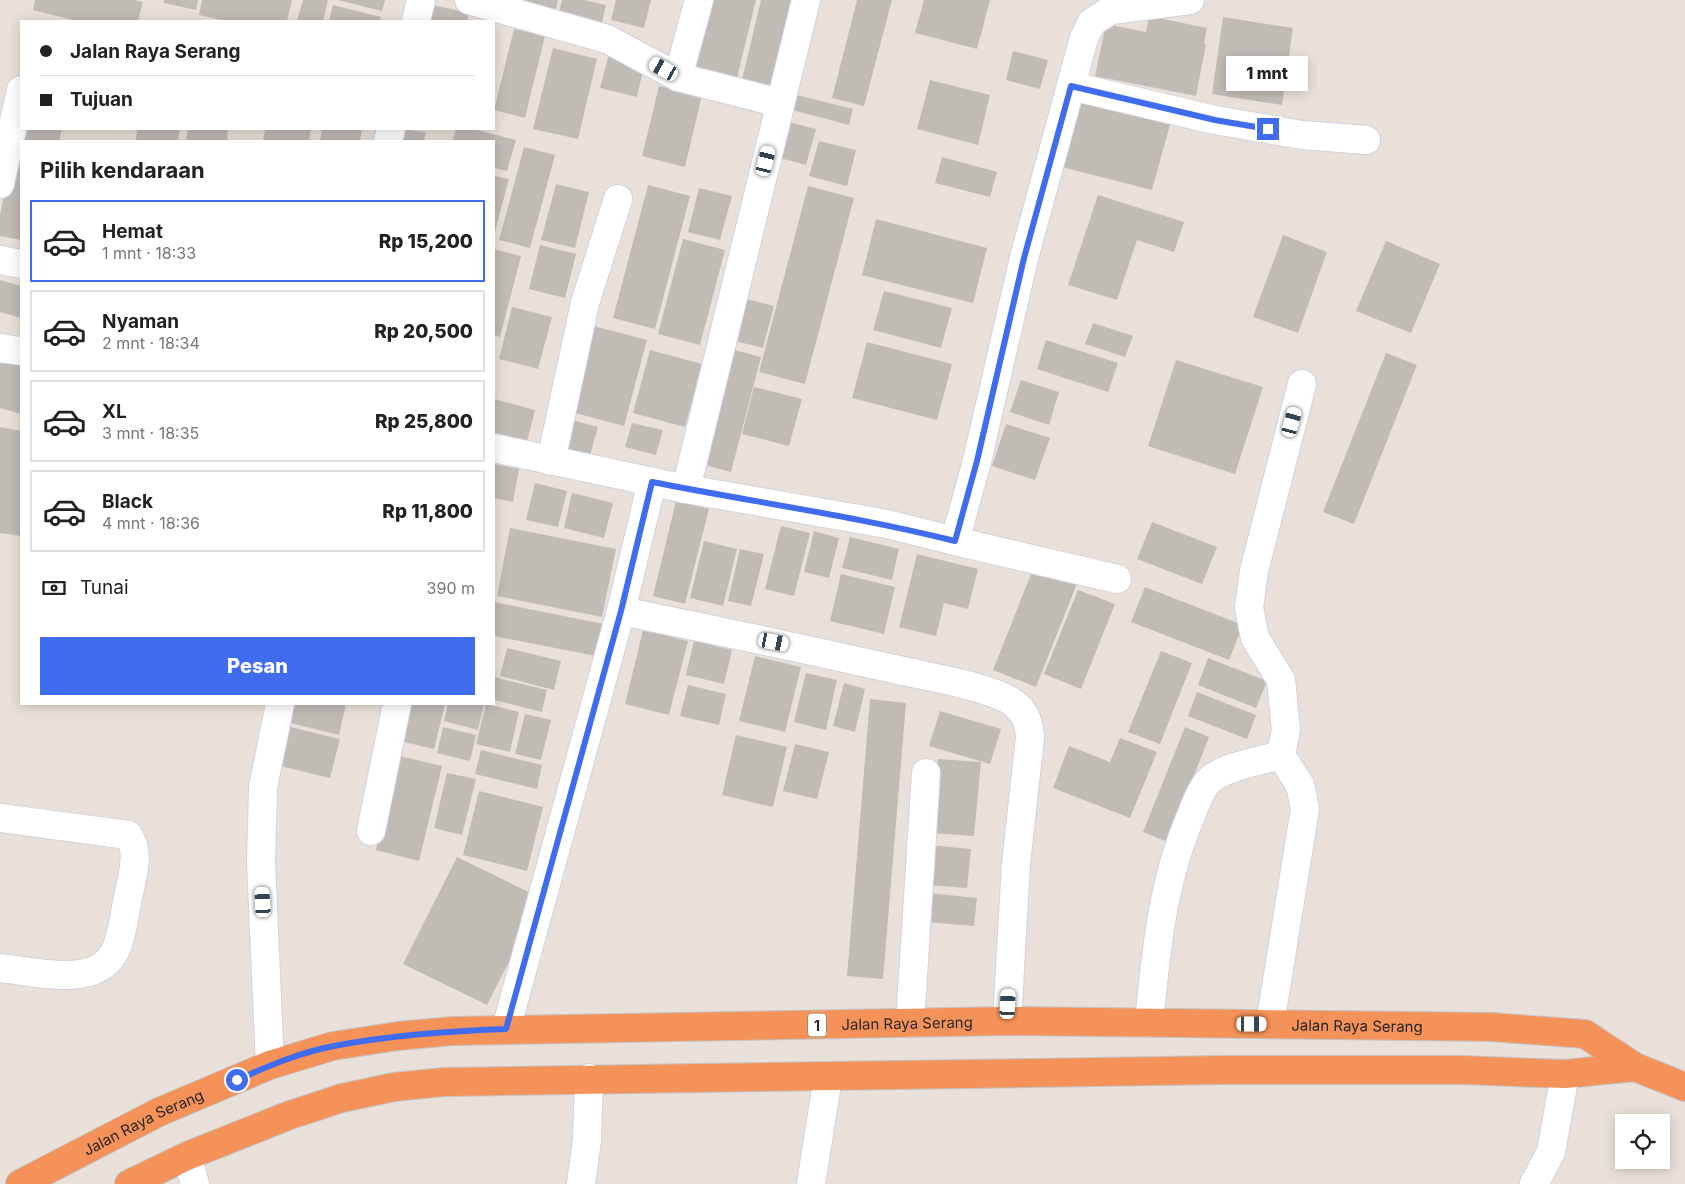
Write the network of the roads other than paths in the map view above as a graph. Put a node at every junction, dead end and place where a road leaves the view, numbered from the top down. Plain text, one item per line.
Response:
1 (421, 0) edge
2 (469, 0) edge
3 (699, 0) edge
4 (806, 0) edge
5 (1190, 0) edge
6 (416, 20) edge
7 (678, 77) junction
8 (1071, 86) junction
9 (20, 94) edge
10 (780, 103) junction
11 (1366, 140) dead end
12 (0, 184) edge
13 (618, 199) dead end
14 (0, 260) edge
15 (20, 264) edge
16 (0, 348) edge
17 (20, 351) edge
18 (1302, 384) dead end
19 (495, 448) edge
20 (551, 461) junction
21 (652, 482) junction
22 (686, 489) junction
23 (955, 541) junction
24 (1117, 579) dead end
25 (621, 611) junction
26 (280, 705) edge
27 (397, 705) edge
28 (1281, 756) junction
29 (926, 773) dead end
30 (0, 818) edge
31 (371, 831) dead end
32 (0, 968) edge
33 (1007, 1021) junction
34 (1149, 1023) junction
35 (910, 1024) junction
36 (1270, 1024) junction
37 (506, 1029) junction
38 (270, 1066) junction
39 (1635, 1066) junction
40 (1565, 1074) junction
41 (828, 1077) junction
42 (590, 1078) junction
43 (1685, 1088) edge
44 (187, 1156) junction
45 (20, 1184) edge
46 (129, 1184) edge
47 (195, 1184) edge
48 (580, 1184) edge
49 (811, 1184) edge
50 (1534, 1184) edge

1 - 6 street
2 - 7 street
3 - 7 street
4 - 10 street
5 - 8 street
7 - 10 street
8 - 11 street
8 - 23 street
9 - 12 street
10 - 22 street
13 - 20 street
14 - 15 street
16 - 17 street
18 - 28 street
19 - 20 street
20 - 21 street
21 - 22 street
21 - 25 street
22 - 23 street
23 - 24 street
25 - 33 street
25 - 37 street
26 - 38 street
27 - 31 street
28 - 34 street
28 - 36 street
29 - 35 street
30 - 32 street
33 - 34 highway, Jalan Raya Serang / 1
33 - 35 highway, Jalan Raya Serang / 1
34 - 36 highway, Jalan Raya Serang / 1
35 - 37 highway, Jalan Raya Serang / 1
36 - 39 highway, Jalan Raya Serang / 1
37 - 38 highway, Jalan Raya Serang / 1
38 - 45 highway, Jalan Raya Serang / 1
39 - 40 highway
39 - 43 highway, Jalan Raya Serang / 1
40 - 41 highway
40 - 50 street
41 - 42 highway
41 - 49 street
42 - 44 highway
42 - 48 street
44 - 46 highway
44 - 47 street

